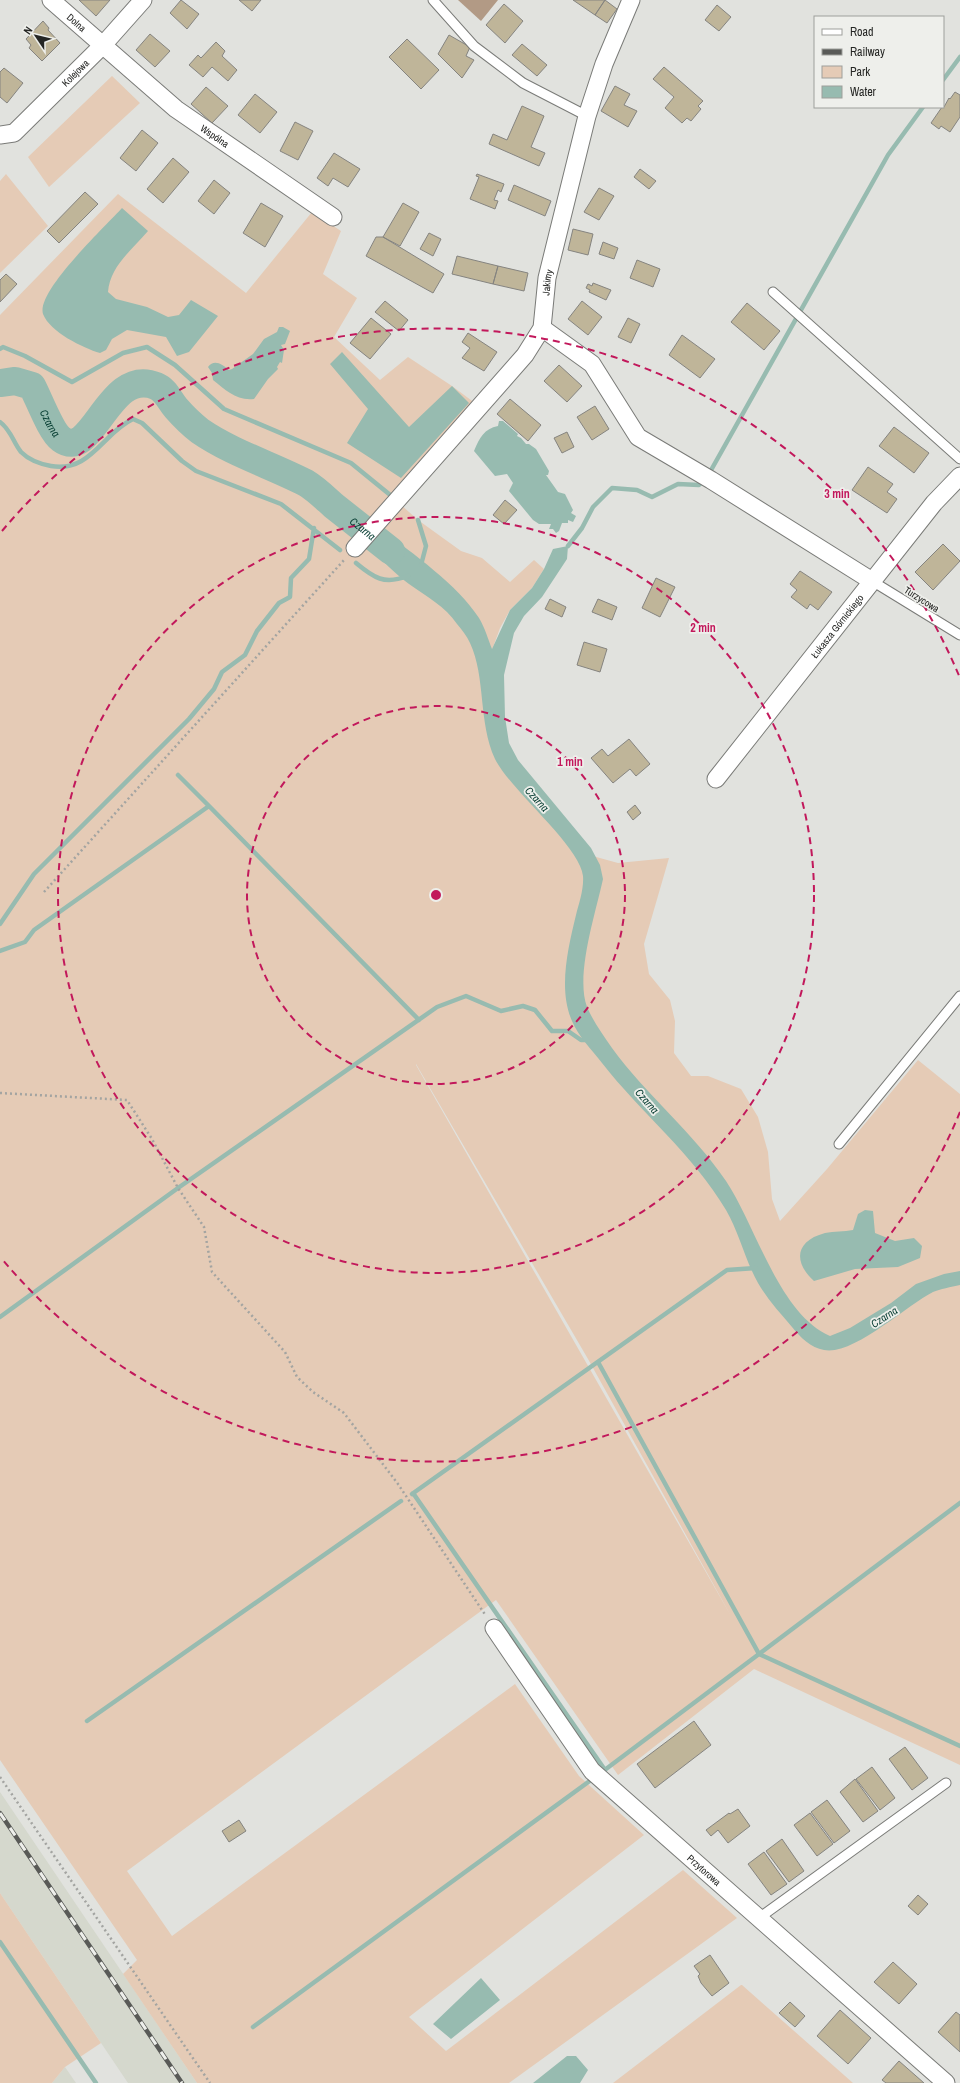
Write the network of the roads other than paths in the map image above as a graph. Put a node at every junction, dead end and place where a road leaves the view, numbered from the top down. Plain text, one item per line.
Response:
1 (51, 0) edge
2 (143, 0) edge
3 (432, 0) edge
4 (631, 0) edge
5 (103, 45) junction
6 (587, 116) junction
7 (0, 135) edge
8 (334, 217) dead end
9 (773, 292) dead end
10 (542, 328) junction
11 (960, 459) edge
12 (960, 476) edge
13 (355, 548) road end
14 (872, 581) junction
15 (960, 635) edge
16 (716, 779) dead end
17 (960, 996) edge
18 (839, 1144) dead end
19 (494, 1628) road end
20 (946, 1783) dead end
21 (758, 1918) junction
22 (946, 2083) edge

1 - 5 street, Dolna
2 - 5 street, Kolejowa
3 - 6 lane
4 - 6 street, Jakimy
5 - 7 street, Kolejowa
5 - 8 street, Wspólna
6 - 10 street, Jakimy
9 - 11 lane
10 - 13 street, Jakimy
10 - 14 street
12 - 14 street, Łukasza Górnickiego
14 - 15 lane, Turzycowa
14 - 16 street, Łukasza Górnickiego
17 - 18 lane
19 - 21 street, Przytorowa
20 - 21 lane
21 - 22 street, Przytorowa

